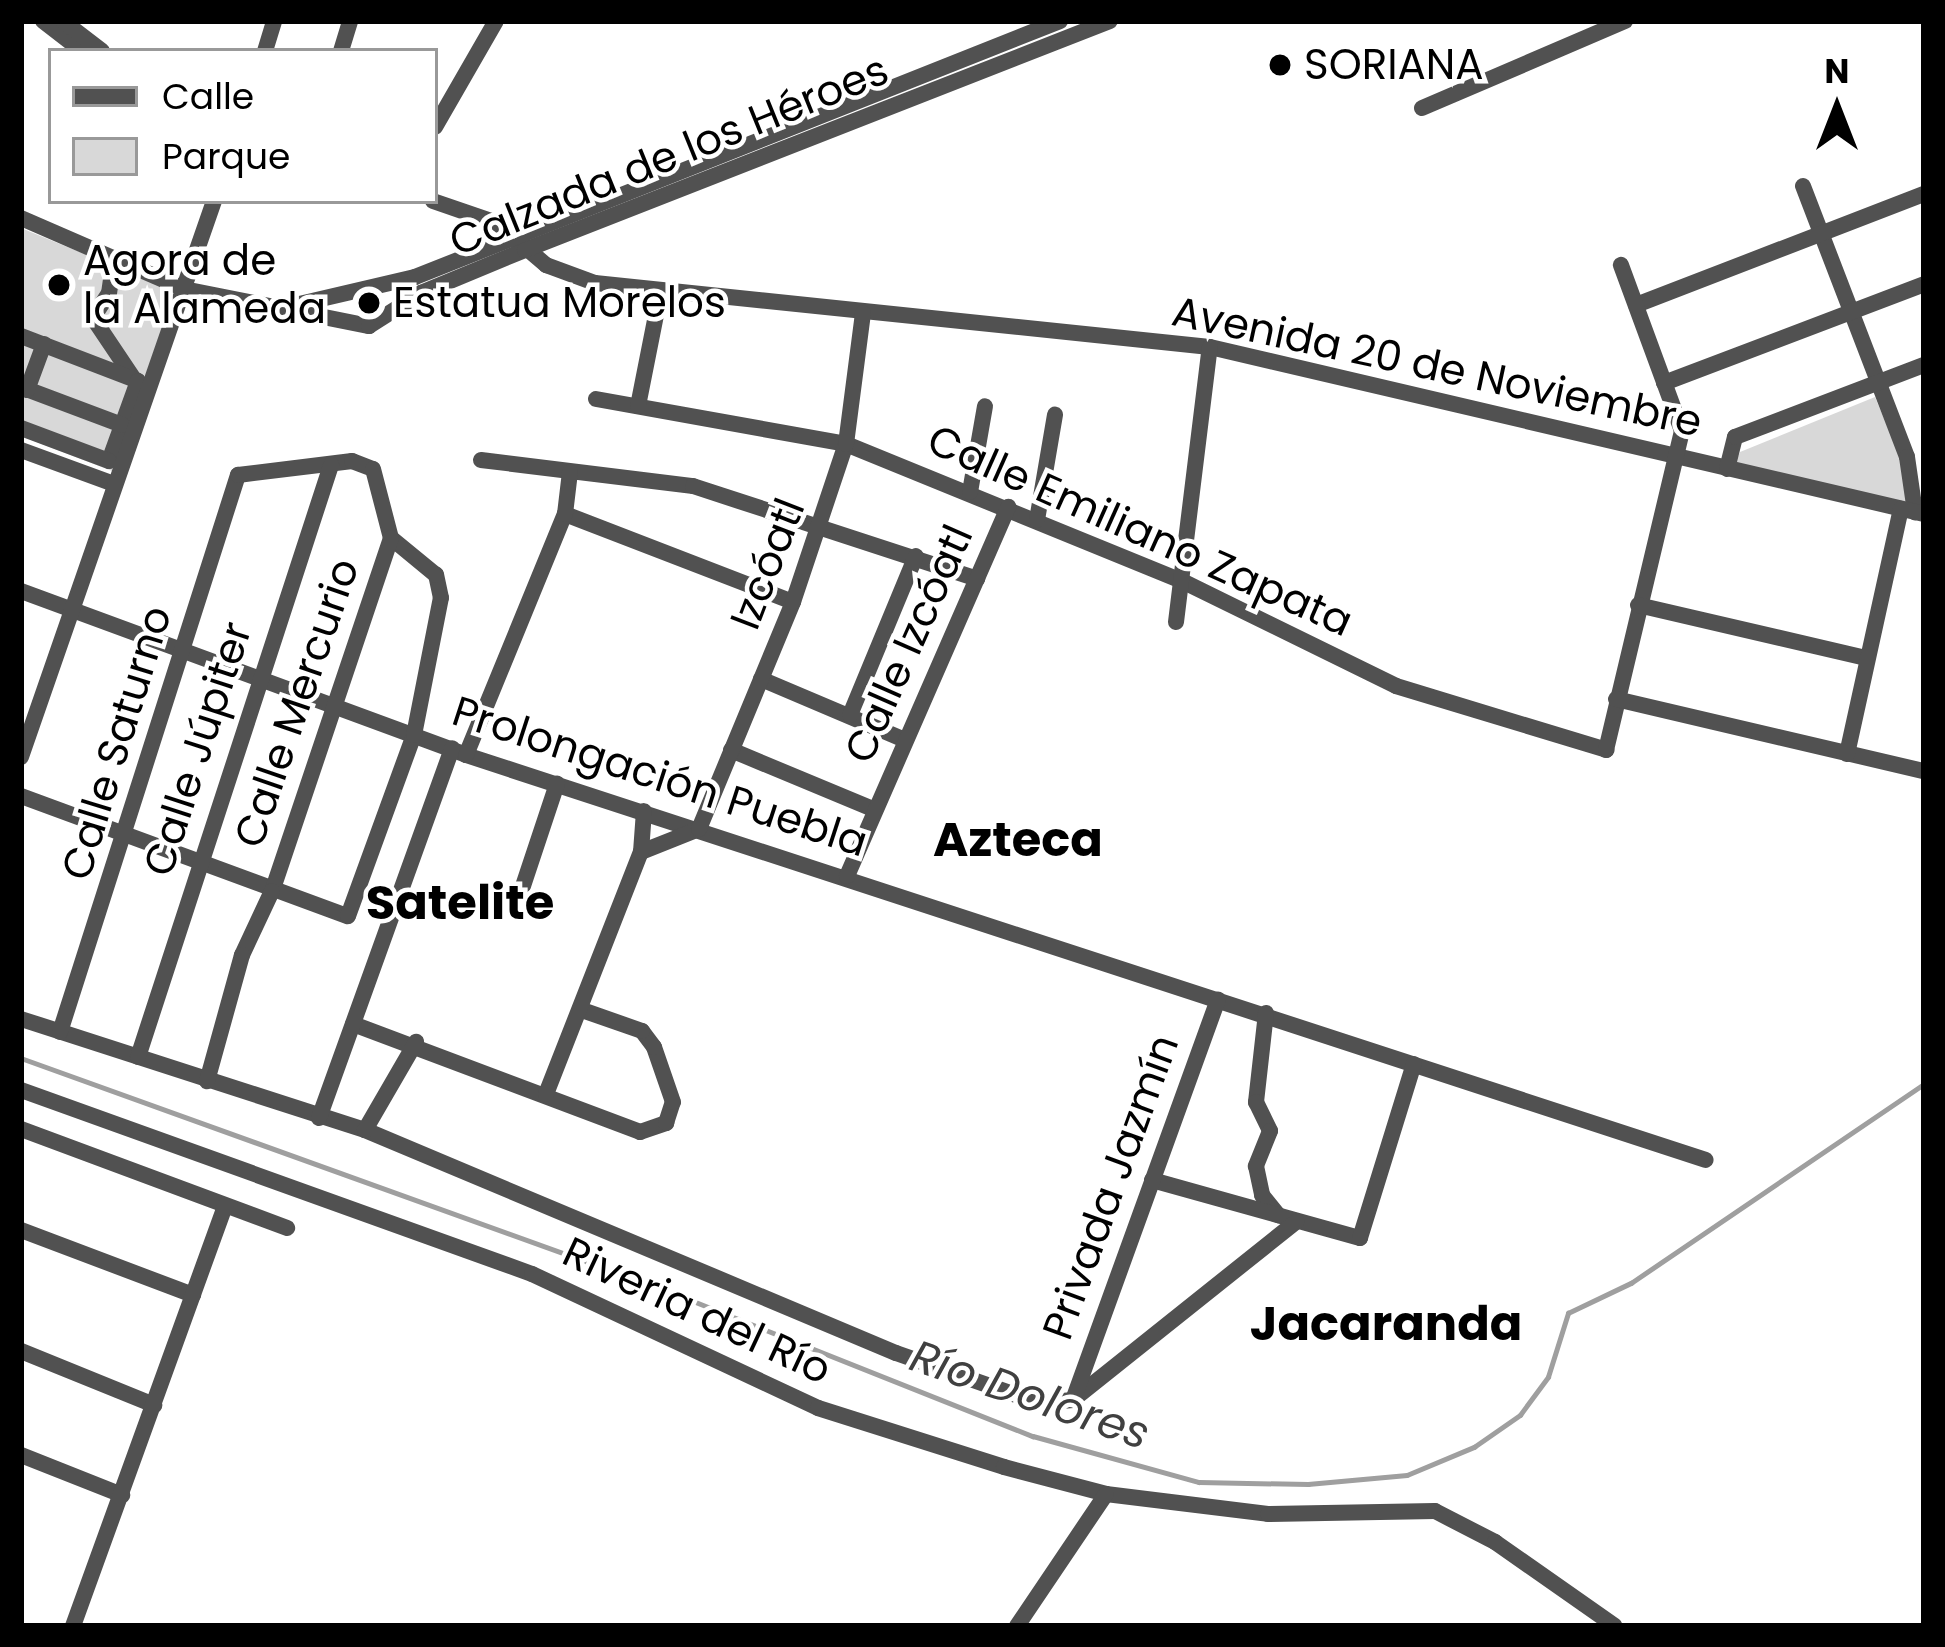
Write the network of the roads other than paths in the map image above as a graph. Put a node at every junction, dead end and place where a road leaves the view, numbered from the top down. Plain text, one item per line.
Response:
1 (496, 21) edge
2 (1060, 21) edge
3 (1110, 21) edge
4 (1625, 21) edge
5 (59, 24) edge
6 (79, 48) edge
7 (97, 48) edge
8 (1422, 108) dead end
9 (438, 122) edge
10 (1803, 186) dead end
11 (1924, 194) edge
12 (438, 203) edge
13 (213, 204) edge
14 (21, 218) edge
15 (1821, 233) junction
16 (520, 244) junction
17 (113, 258) junction
18 (1622, 265) dead end
19 (1924, 284) edge
20 (376, 285) junction
21 (184, 289) junction
22 (354, 289) junction
23 (660, 295) junction
24 (1636, 305) junction
25 (288, 306) junction
26 (1851, 312) junction
27 (863, 313) junction
28 (385, 319) junction
29 (356, 324) junction
30 (21, 335) edge
31 (44, 344) junction
32 (1210, 346) junction
33 (109, 350) junction
34 (81, 358) junction
35 (1924, 365) edge
36 (134, 379) junction
37 (1880, 382) junction
38 (1664, 383) junction
39 (24, 388) edge
40 (596, 399) dead end
41 (638, 406) junction
42 (985, 406) dead end
43 (1055, 415) dead end
44 (122, 425) junction
45 (21, 428) edge
46 (846, 444) junction
47 (21, 450) edge
48 (1676, 454) junction
49 (1915, 454) edge
50 (482, 460) dead end
51 (331, 465) junction
52 (1727, 469) junction
53 (570, 472) junction
54 (114, 484) junction
55 (970, 492) junction
56 (1008, 507) junction
57 (1913, 512) edge
58 (565, 514) junction
59 (1037, 520) junction
60 (824, 527) junction
61 (391, 538) junction
62 (916, 556) junction
63 (977, 579) junction
64 (1182, 580) junction
65 (21, 591) edge
66 (794, 602) junction
67 (1638, 605) junction
68 (74, 610) junction
69 (1176, 622) dead end
70 (184, 650) junction
71 (1866, 658) junction
72 (257, 678) junction
73 (761, 679) junction
74 (1616, 699) junction
75 (335, 706) junction
76 (850, 715) junction
77 (413, 735) junction
78 (905, 740) junction
79 (731, 750) junction
80 (459, 751) junction
81 (1847, 754) junction
82 (21, 757) edge
83 (1924, 771) edge
84 (557, 784) junction
85 (21, 796) edge
86 (875, 810) junction
87 (644, 812) junction
88 (698, 829) junction
89 (127, 836) junction
90 (641, 852) junction
91 (200, 863) junction
92 (847, 876) junction
93 (523, 886) dead end
94 (272, 891) junction
95 (1218, 999) junction
96 (583, 1010) junction
97 (1266, 1013) junction
98 (21, 1019) edge
99 (353, 1024) junction
100 (60, 1032) junction
101 (416, 1042) junction
102 (138, 1057) junction
103 (1414, 1064) junction
104 (207, 1081) junction
105 (21, 1090) edge
106 (546, 1094) junction
107 (319, 1118) junction
108 (21, 1129) edge
109 (364, 1130) junction
110 (1706, 1160) dead end
111 (1152, 1180) junction
112 (226, 1206) junction
113 (1278, 1215) junction
114 (1297, 1221) junction
115 (286, 1228) dead end
116 (21, 1231) edge
117 (193, 1295) junction
118 (21, 1351) edge
119 (1073, 1400) junction
120 (154, 1405) junction
121 (21, 1455) edge
122 (1106, 1494) junction
123 (122, 1495) junction
124 (74, 1626) edge
125 (1016, 1626) edge
126 (1615, 1626) edge

1 - 9 street
2 - 16 street, Calzada de los Héroes
3 - 16 street, Calzada de los Héroes
4 - 8 street
5 - 6 street
5 - 7 street
10 - 15 street
11 - 15 street
12 - 16 street, Avenida 20 de Noviembre
13 - 21 street
14 - 17 street
15 - 24 street
15 - 26 street
16 - 20 street, Calzada de los Héroes
16 - 23 street, Avenida 20 de Noviembre
16 - 28 street, Calzada de los Héroes
17 - 21 street
17 - 33 street
18 - 24 street
19 - 26 street
20 - 22 street, Calzada de los Héroes
20 - 28 street
21 - 25 street
21 - 54 street
22 - 25 street, Calzada de los Héroes
22 - 29 street
23 - 27 street, Avenida 20 de Noviembre
23 - 41 street
24 - 38 street
25 - 29 street, Calzada de los Héroes
26 - 37 street
26 - 38 street
27 - 32 street, Avenida 20 de Noviembre
27 - 46 street, Izcóatl
28 - 29 street, Calzada de los Héroes
30 - 31 street
31 - 34 street
31 - 39 street
32 - 48 street, Avenida 20 de Noviembre
32 - 64 street
33 - 34 street
33 - 36 street
34 - 36 street
35 - 37 street
36 - 44 street
37 - 49 street
37 - 52 street
38 - 48 street
39 - 44 street
40 - 41 street, Calle Emiliano Zapata
41 - 46 street, Calle Emiliano Zapata
42 - 55 street
43 - 59 street
44 - 45 street
46 - 55 street, Calle Emiliano Zapata
46 - 60 street, Izcóatl
47 - 54 street
48 - 52 street, Avenida 20 de Noviembre
48 - 67 street
49 - 57 street
50 - 53 street
51 - 61 street, Calle Mercurio
51 - 70 street, Calle Saturno
51 - 72 street, Calle Júpiter
52 - 57 street, Avenida 20 de Noviembre
53 - 58 street
53 - 60 street
54 - 68 street
55 - 56 street, Calle Emiliano Zapata
56 - 59 street, Calle Emiliano Zapata
56 - 63 street, Calle Izcóatl
57 - 71 street
58 - 66 street
58 - 80 street
59 - 64 street, Calle Emiliano Zapata
60 - 62 street
60 - 66 street, Izcóatl
61 - 75 street, Calle Mercurio
61 - 77 street
62 - 63 street
62 - 76 street
63 - 78 street, Calle Izcóatl
64 - 69 street
64 - 74 street, Calle Emiliano Zapata
65 - 68 street, Prolongación Puebla
66 - 73 street, Izcóatl
67 - 71 street
67 - 74 street
68 - 70 street, Prolongación Puebla
68 - 82 street
70 - 72 street, Prolongación Puebla
70 - 89 street, Calle Saturno
71 - 81 street
72 - 75 street, Prolongación Puebla
72 - 91 street, Calle Júpiter
73 - 76 street
73 - 79 street, Izcóatl
74 - 81 street
75 - 77 street, Prolongación Puebla
75 - 94 street, Calle Mercurio
76 - 78 street
77 - 80 street, Prolongación Puebla
77 - 94 street
78 - 86 street, Calle Izcóatl
79 - 86 street
79 - 88 street, Izcóatl
80 - 84 street, Prolongación Puebla
80 - 99 street
81 - 83 street
84 - 87 street, Prolongación Puebla
84 - 93 street
85 - 89 street
86 - 92 street, Calle Izcóatl
87 - 88 street, Prolongación Puebla
87 - 90 street
88 - 90 street
88 - 92 street, Prolongación Puebla
89 - 91 street
89 - 100 street, Calle Saturno
90 - 96 street
91 - 94 street
91 - 102 street, Calle Júpiter
92 - 95 street, Prolongación Puebla
94 - 104 street, Calle Mercurio
95 - 97 street, Prolongación Puebla
95 - 111 street, Privada Jazmín
96 - 106 street
96 - 106 street
97 - 103 street, Prolongación Puebla
97 - 113 street
98 - 100 street, Riveria del Río
99 - 101 street
99 - 107 street
100 - 102 street, Riveria del Río
101 - 106 street
101 - 109 street
102 - 104 street, Riveria del Río
103 - 110 street, Prolongación Puebla
103 - 114 street
104 - 107 street, Riveria del Río
105 - 122 street, Riveria del Río
107 - 109 street, Riveria del Río
108 - 112 street
109 - 119 street, Riveria del Río
111 - 113 street
111 - 119 street, Privada Jazmín
112 - 115 street
112 - 117 street
113 - 114 street
114 - 119 street
116 - 117 street
117 - 120 street
118 - 120 street
120 - 123 street
121 - 123 street
122 - 125 street
122 - 126 street, Riveria del Río
123 - 124 street

